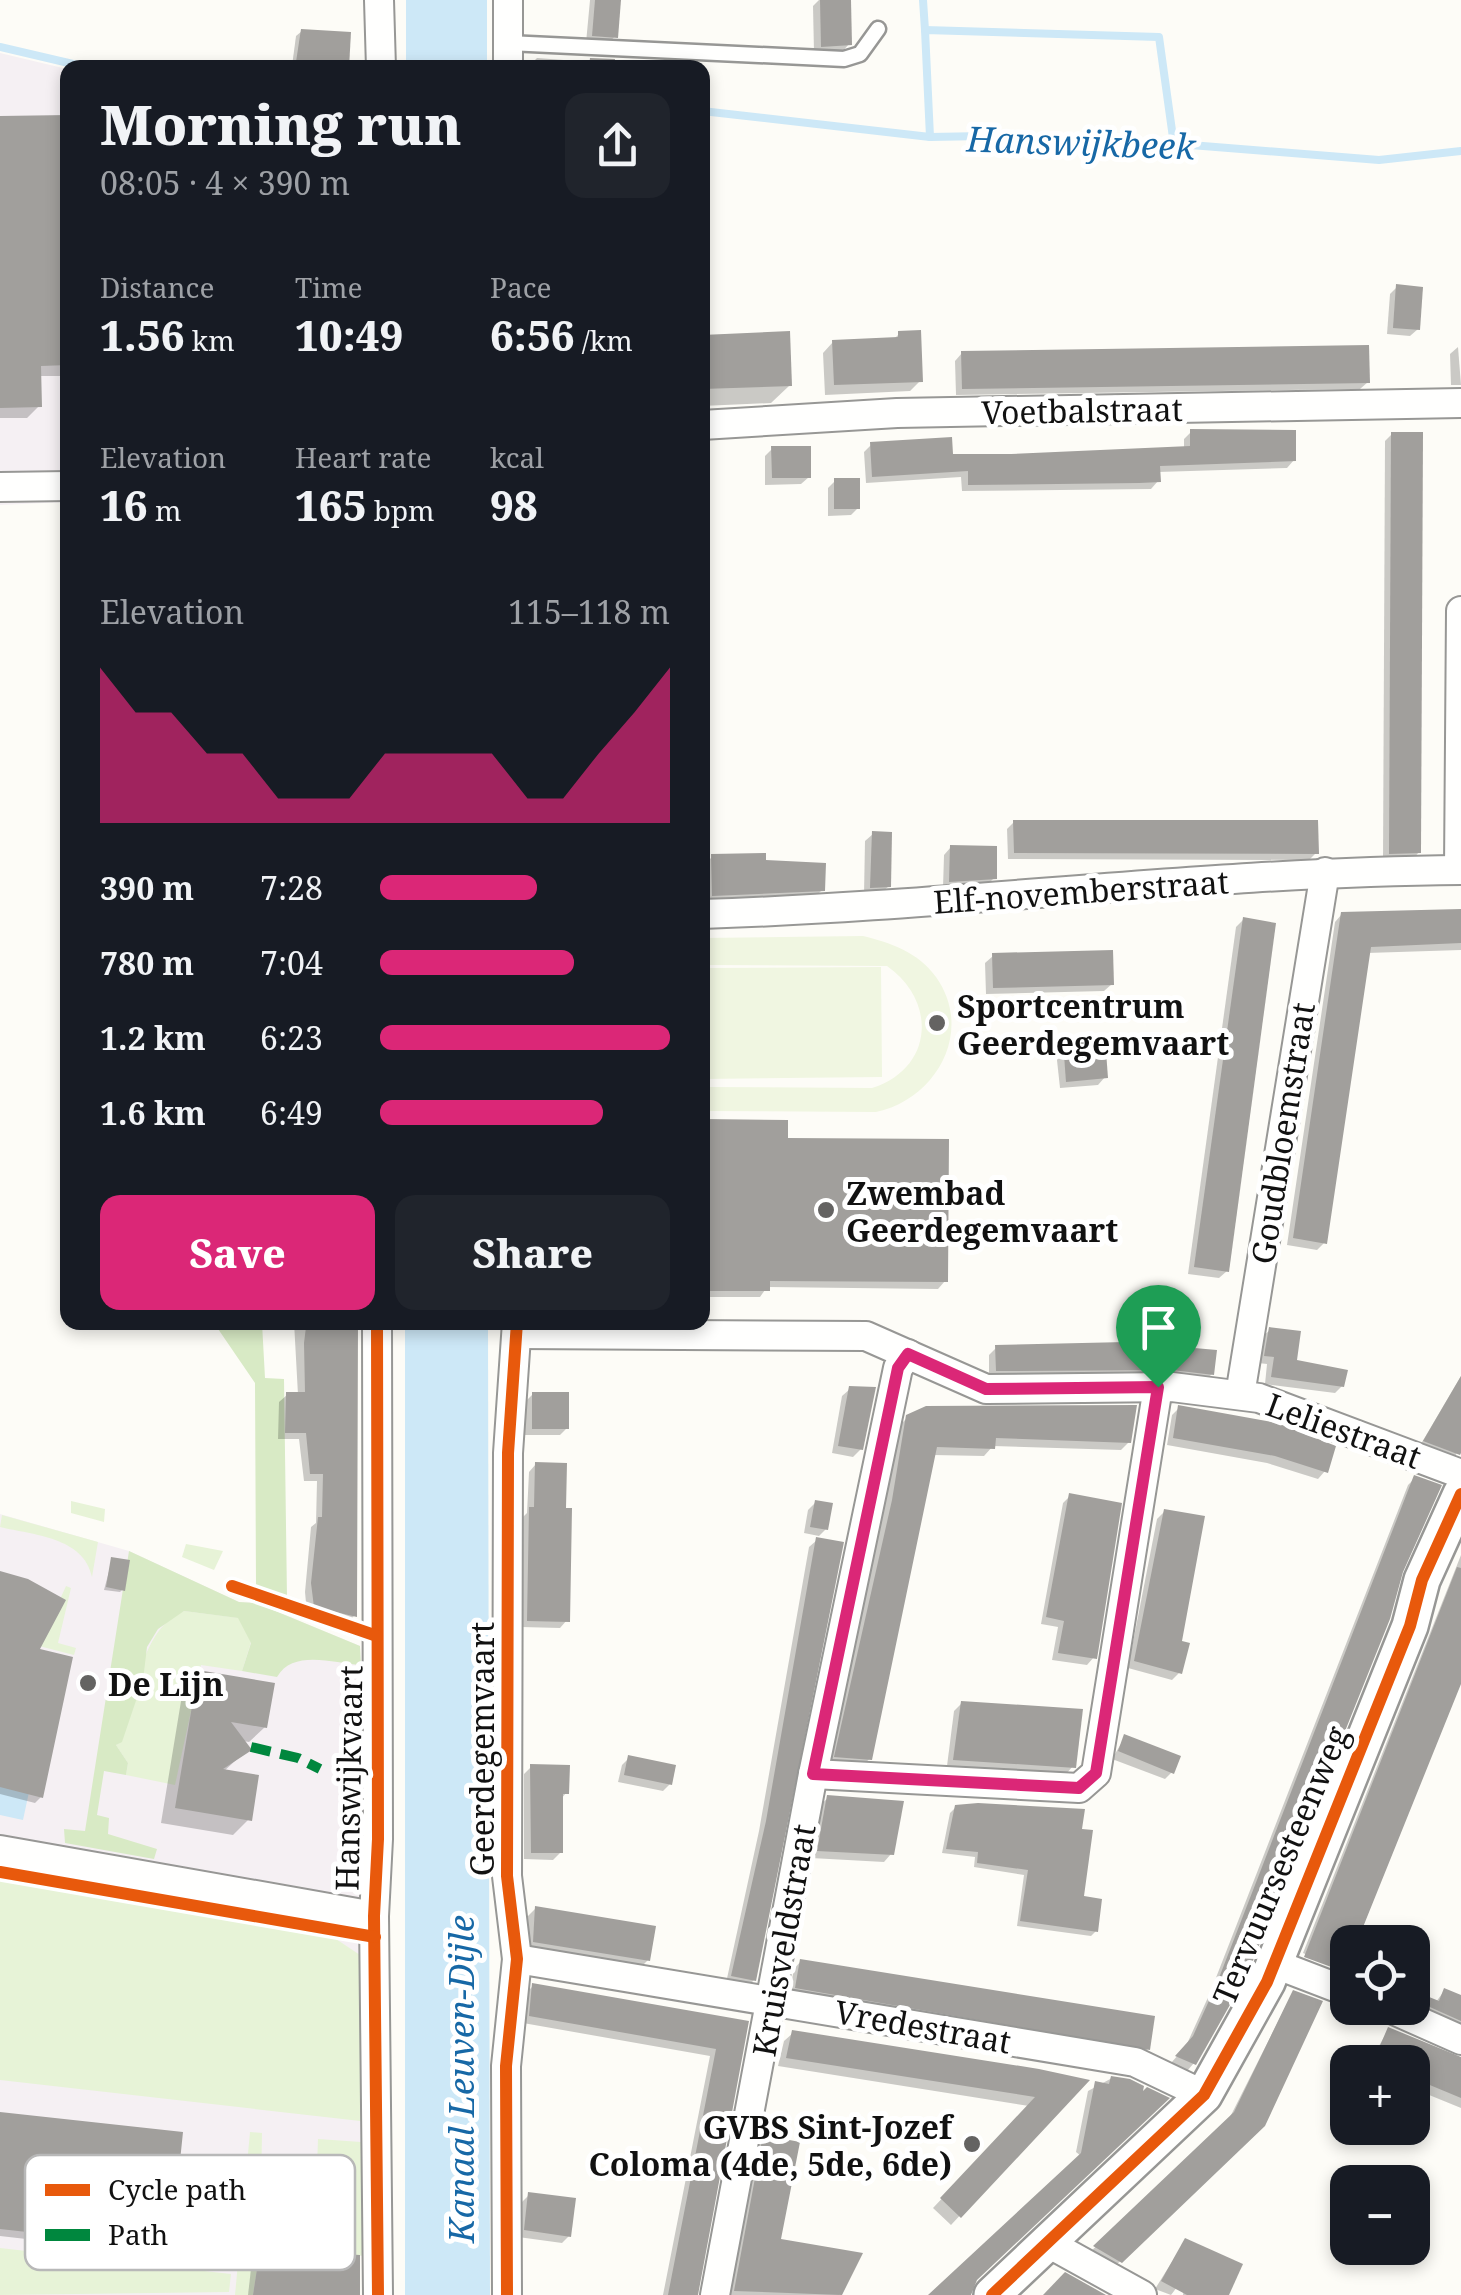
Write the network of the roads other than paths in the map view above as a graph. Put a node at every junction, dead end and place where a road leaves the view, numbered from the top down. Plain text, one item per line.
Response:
1 (379, 0) edge
2 (508, 0) edge
3 (878, 29) dead end
4 (508, 55) edge
5 (381, 60) edge
6 (1461, 403) edge
7 (710, 424) edge
8 (60, 486) edge
9 (0, 488) edge
10 (1461, 612) edge
11 (1460, 870) edge
12 (1325, 872) junction
13 (710, 914) edge
14 (376, 1330) edge
15 (517, 1330) edge
16 (604, 1330) edge
17 (908, 1354) junction
18 (1158, 1387) junction
19 (1240, 1394) junction
20 (1461, 1474) edge
21 (1461, 1494) edge
22 (1448, 1547) edge
23 (813, 1774) junction
24 (0, 1850) edge
25 (374, 1916) junction
26 (517, 1958) junction
27 (1275, 1964) junction
28 (1330, 1985) edge
29 (772, 2000) junction
30 (1427, 2025) edge
31 (1461, 2040) edge
32 (1204, 2095) junction
33 (1048, 2243) junction
34 (378, 2295) edge
35 (507, 2295) edge
36 (715, 2295) edge
37 (992, 2295) edge
38 (1142, 2295) edge

1 - 5 street
2 - 4 street
3 - 4 lane
6 - 7 street, Voetbalstraat
8 - 9 street
10 - 11 street
11 - 12 street, Elf-novemberstraat
12 - 13 street, Elf-novemberstraat
12 - 19 street, Goudbloemstraat
14 - 25 street, Hanswijkvaart
15 - 26 street, Geerdegemvaart
16 - 17 street, Leliestraat
17 - 18 street, Leliestraat
17 - 23 street, Kruisveldstraat
18 - 19 street, Leliestraat
18 - 23 street
19 - 20 street, Leliestraat
21 - 22 street, Tervuursesteenweg
22 - 27 street, Tervuursesteenweg
23 - 29 street, Kruisveldstraat
24 - 25 street
25 - 34 street, Hanswijkvaart
26 - 29 street, Vredestraat
26 - 35 street, Geerdegemvaart
27 - 28 street
27 - 32 street, Tervuursesteenweg
29 - 32 street, Vredestraat
29 - 36 street, Kruisveldstraat
30 - 31 street
32 - 33 street, Tervuursesteenweg
33 - 37 street, Tervuursesteenweg
33 - 38 street

